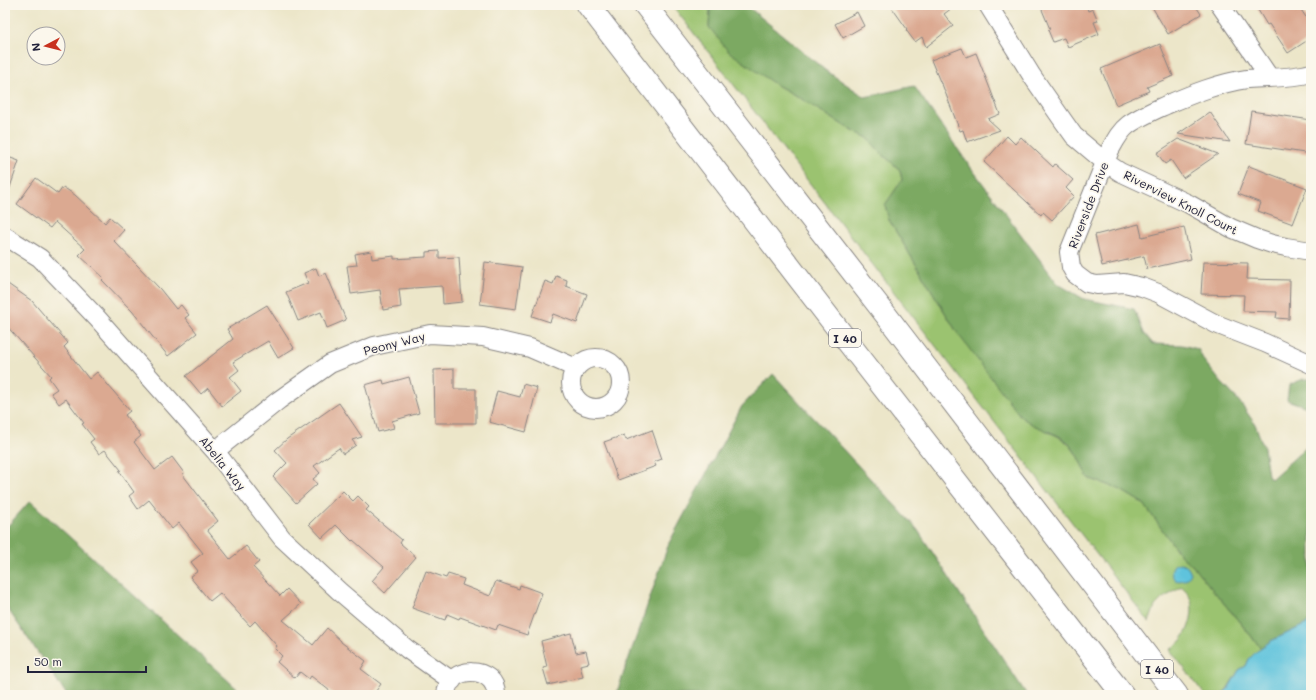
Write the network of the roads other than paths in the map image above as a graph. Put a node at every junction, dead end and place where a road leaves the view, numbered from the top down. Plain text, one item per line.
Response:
1 (588, 5) edge
2 (645, 5) edge
3 (988, 5) edge
4 (1220, 5) edge
5 (1311, 73) edge
6 (1270, 78) junction
7 (1105, 162) junction
8 (5, 236) edge
9 (1311, 251) edge
10 (1311, 364) edge
11 (576, 368) dead end
12 (215, 451) junction
13 (449, 688) edge
14 (496, 695) edge
15 (1123, 695) edge
16 (1177, 695) edge

1 - 15 highway, I 40
2 - 16 highway, I 40
3 - 7 street, Riverview Knoll Court
4 - 6 street
5 - 6 street, Riverside Drive
6 - 7 street, Riverside Drive
7 - 9 street, Riverview Knoll Court
7 - 10 street, Riverside Drive
8 - 12 street, Abelia Way
11 - 12 street, Peony Way
12 - 13 street, Abelia Way
13 - 14 street, Abelia Way

